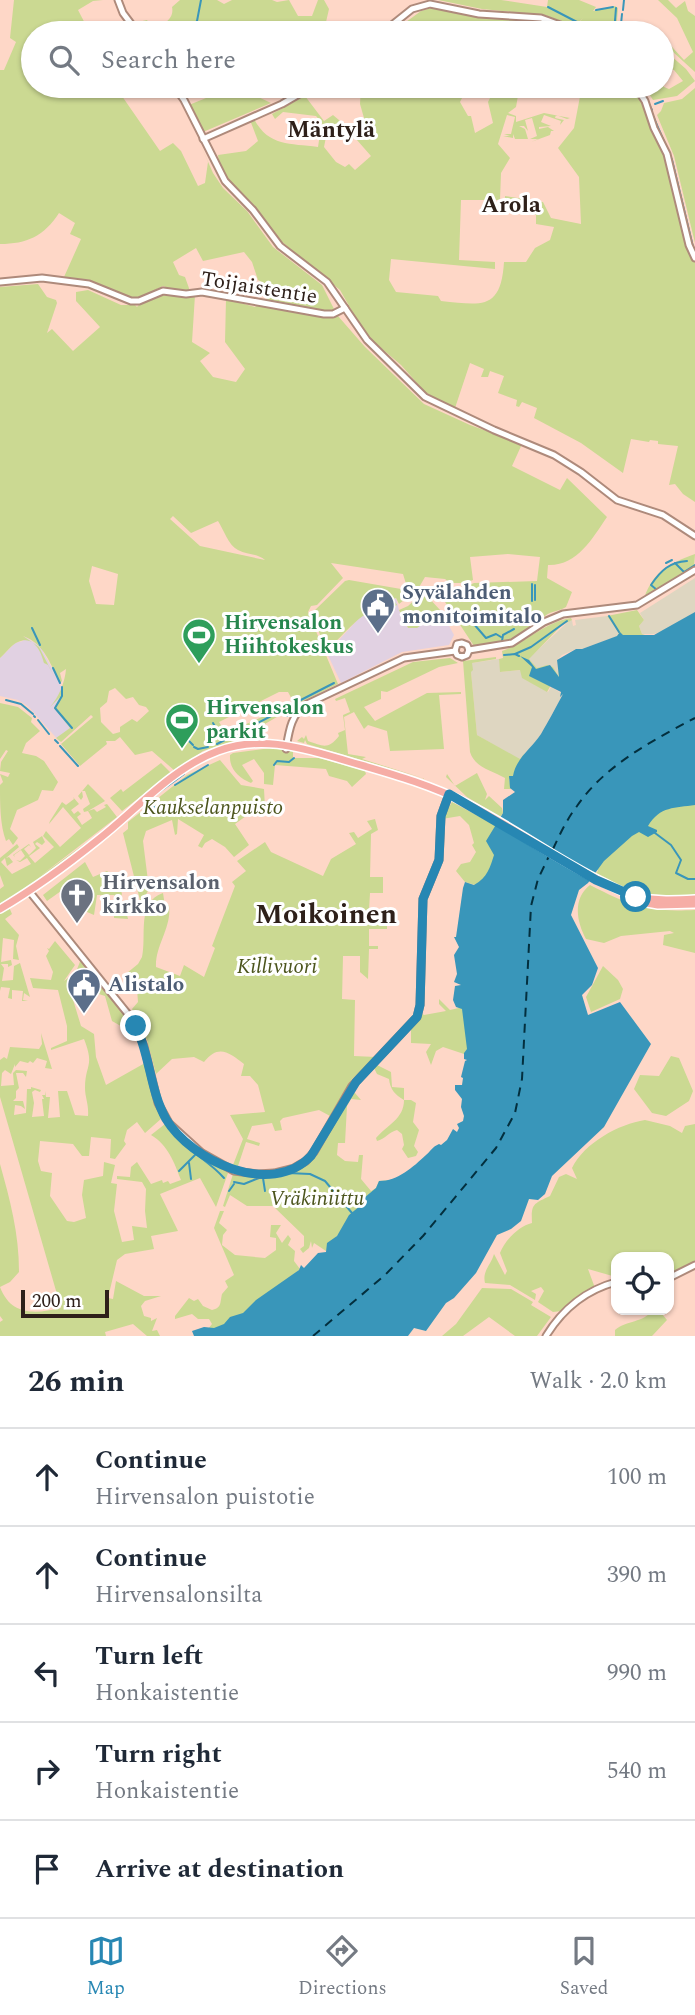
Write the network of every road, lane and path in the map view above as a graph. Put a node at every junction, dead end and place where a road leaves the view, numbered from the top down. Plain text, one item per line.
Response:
1 (118, 0) edge
2 (129, 21) edge
3 (397, 21) edge
4 (549, 21) edge
5 (183, 98) edge
6 (293, 98) edge
7 (643, 98) edge
8 (203, 139) junction
9 (695, 258) edge
10 (0, 282) edge
11 (345, 308) junction
12 (695, 536) edge
13 (695, 570) edge
14 (469, 650) junction
15 (454, 651) junction
16 (287, 747) junction
17 (449, 794) junction
18 (29, 891) junction
19 (695, 902) edge
20 (0, 909) edge
21 (695, 1265) edge
22 (674, 1276) edge
23 (611, 1284) edge
24 (546, 1336) edge

1 - 2 street
3 - 4 street
5 - 8 street
6 - 8 street
7 - 9 street
8 - 11 street
10 - 11 street, Toijaistentie
11 - 12 street, Toijaistentie
13 - 14 street
14 - 15 street
14 - 15 street
15 - 16 street
16 - 17 main road
16 - 18 main road
17 - 18 street
17 - 19 main road
18 - 20 main road
21 - 22 street
23 - 24 street

